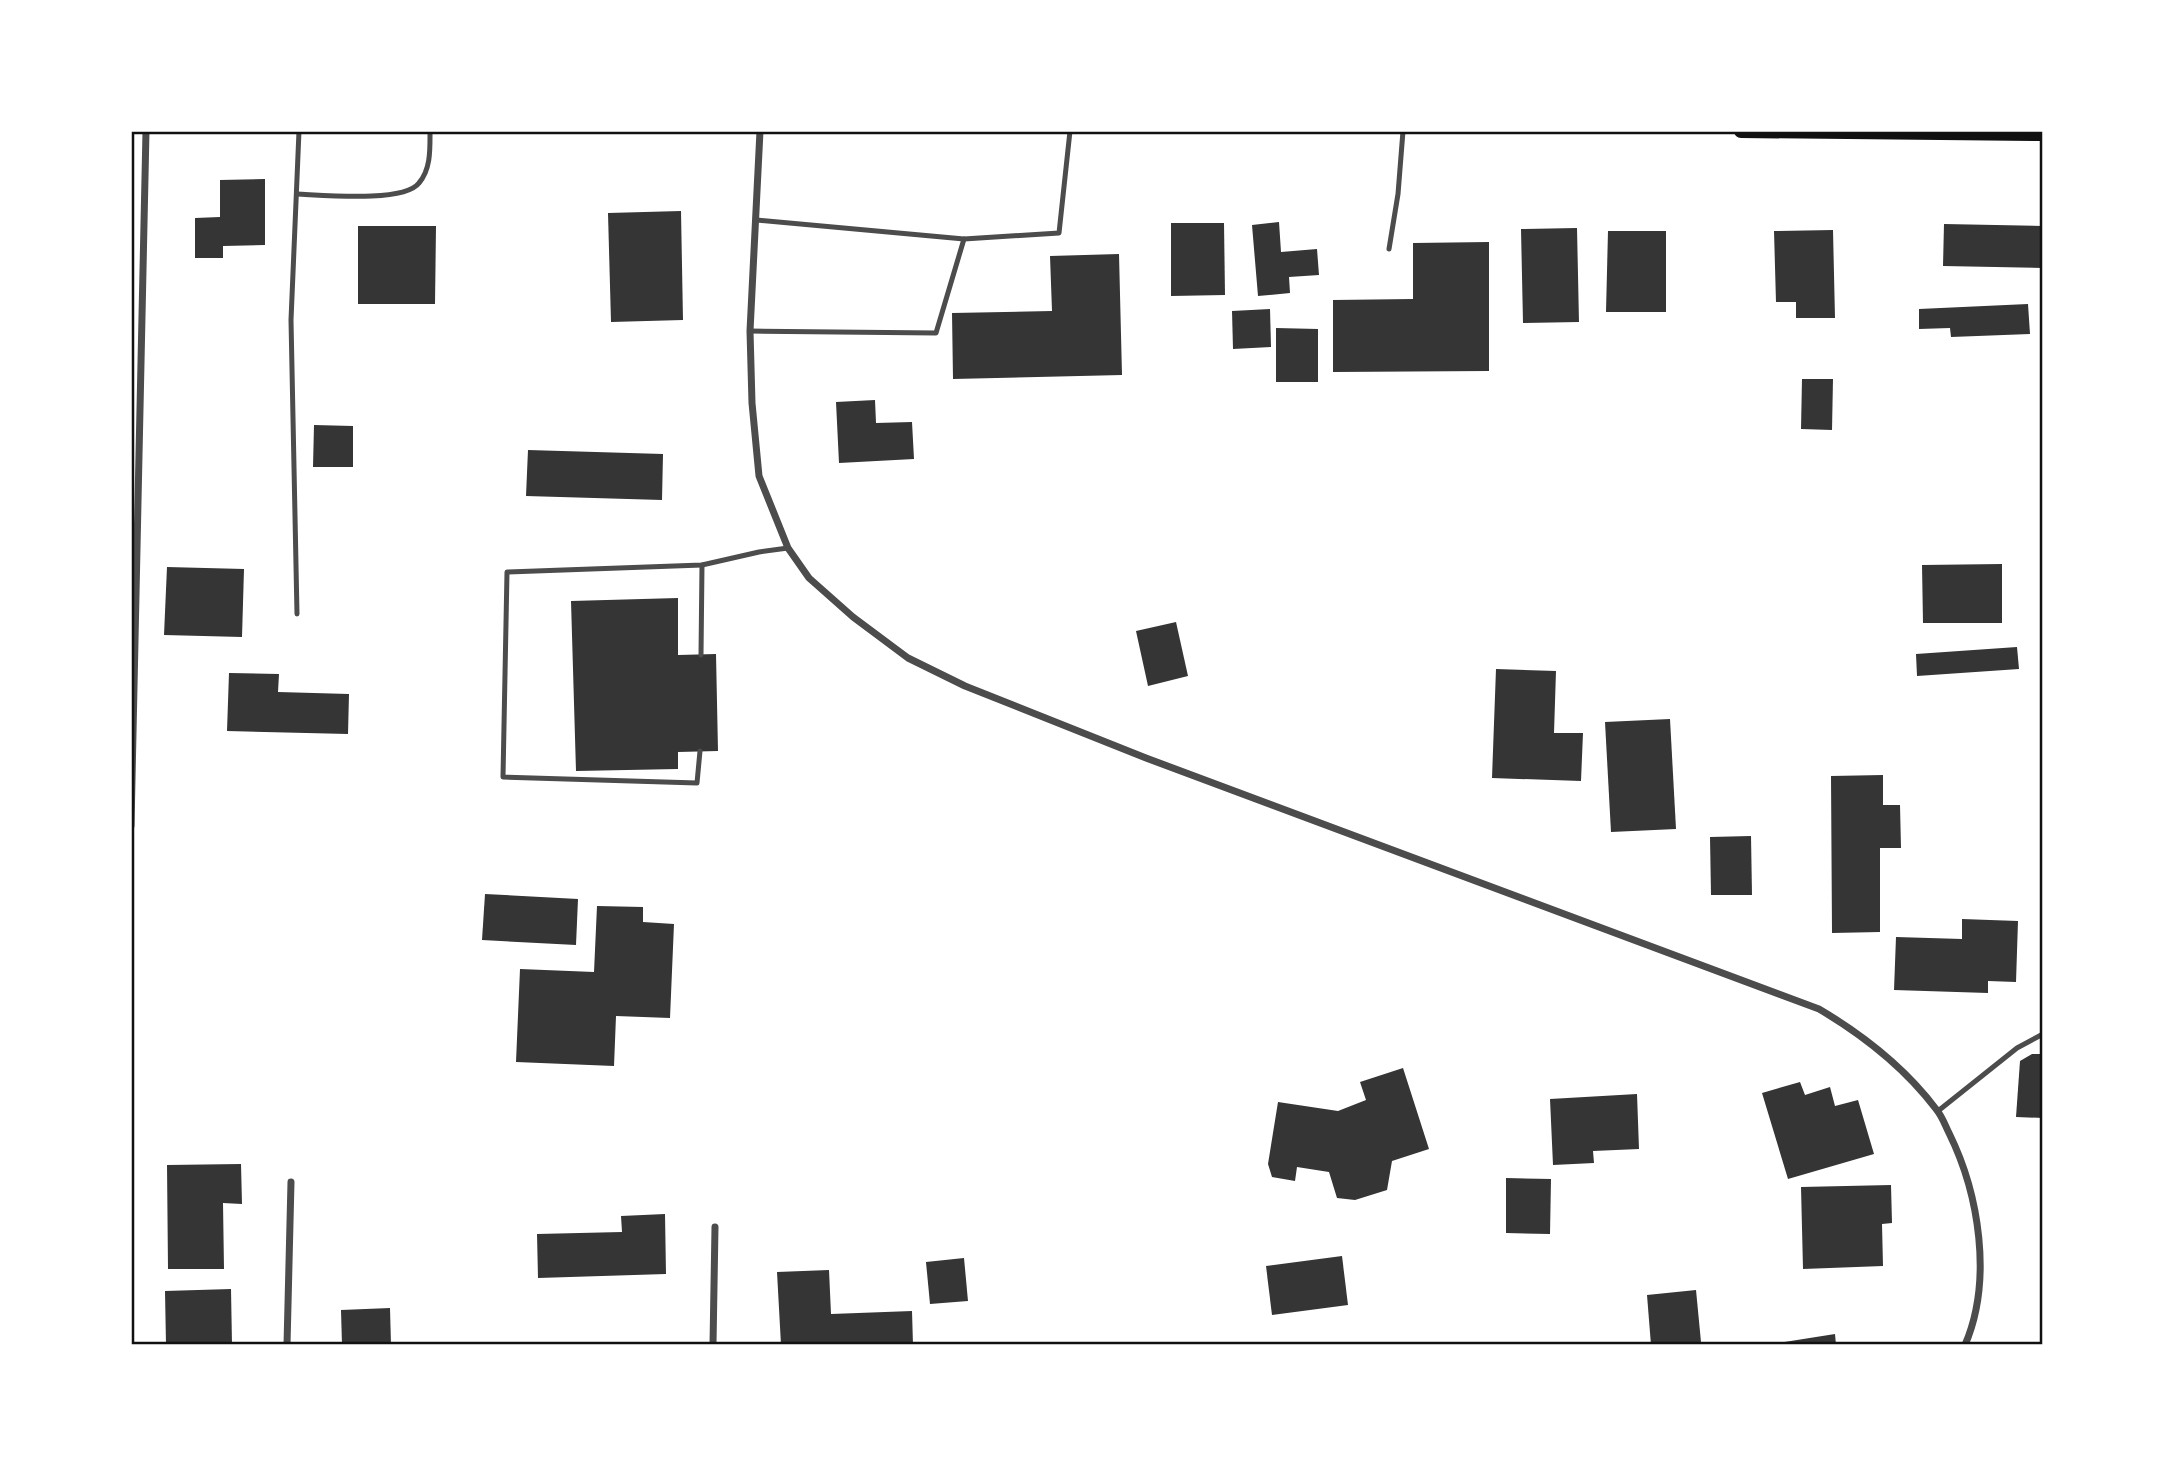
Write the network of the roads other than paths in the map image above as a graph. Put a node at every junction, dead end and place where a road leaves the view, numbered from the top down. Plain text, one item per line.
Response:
1 (146, 131) edge
2 (299, 131) edge
3 (430, 131) edge
4 (760, 131) edge
5 (1070, 131) edge
6 (1403, 131) edge
7 (1741, 131) edge
8 (2043, 134) edge
9 (297, 194) junction
10 (757, 220) junction
11 (964, 239) junction
12 (1389, 249) dead end
13 (750, 331) junction
14 (788, 548) junction
15 (702, 565) junction
16 (297, 614) dead end
17 (701, 654) dead end
18 (700, 751) dead end
19 (131, 826) edge
20 (2043, 1034) edge
21 (1938, 1111) junction
22 (291, 1182) dead end
23 (715, 1227) dead end
24 (287, 1345) edge
25 (713, 1345) edge
26 (1965, 1345) edge

1 - 19 street
2 - 9 lane
3 - 9 lane
4 - 10 street
5 - 11 lane
6 - 12 lane
7 - 8 main road
9 - 16 lane
10 - 11 lane
10 - 13 street
11 - 13 lane
13 - 14 street
14 - 15 lane
14 - 21 street
15 - 17 lane
15 - 18 lane
20 - 21 lane
21 - 26 street
22 - 24 street
23 - 25 street

